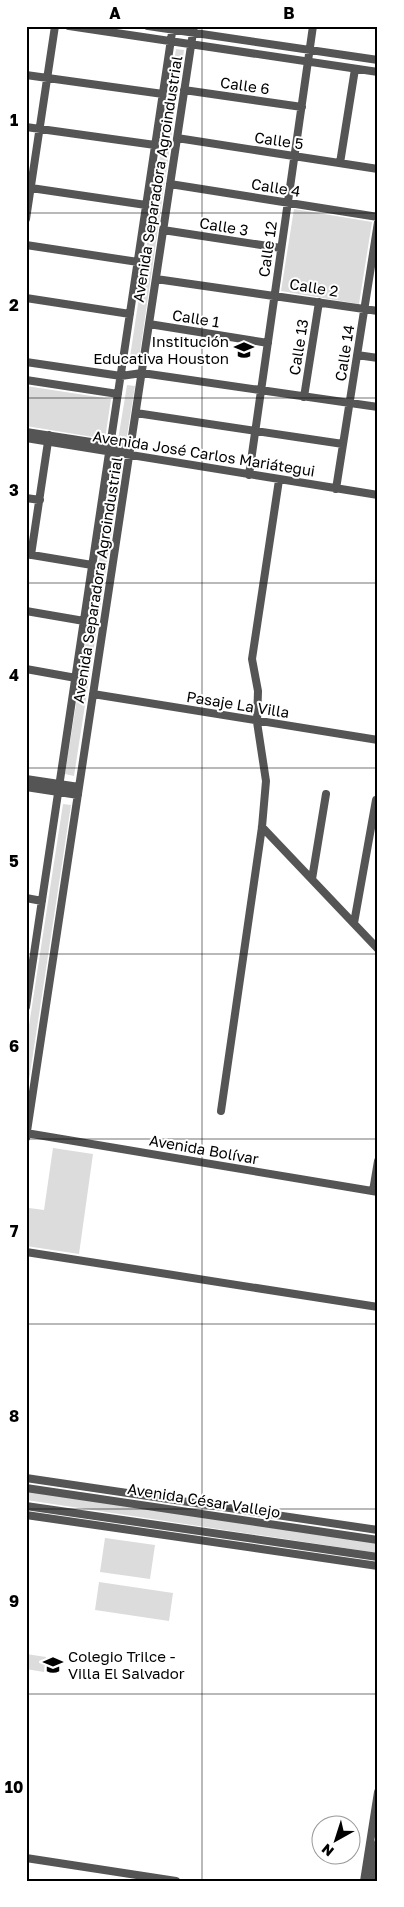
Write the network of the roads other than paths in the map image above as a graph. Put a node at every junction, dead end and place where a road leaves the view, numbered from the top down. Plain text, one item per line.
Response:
1 (55, 26) edge
2 (69, 26) edge
3 (148, 26) edge
4 (313, 26) edge
5 (173, 28) edge
6 (194, 29) edge
7 (171, 41) junction
8 (191, 45) junction
9 (310, 50) junction
10 (378, 60) edge
11 (308, 62) junction
12 (355, 69) junction
13 (378, 72) edge
14 (26, 75) edge
15 (47, 78) junction
16 (184, 90) junction
17 (163, 94) junction
18 (302, 108) junction
19 (26, 127) edge
20 (39, 129) junction
21 (177, 138) junction
22 (155, 145) junction
23 (295, 156) junction
24 (340, 163) junction
25 (378, 169) edge
26 (170, 184) junction
27 (31, 188) junction
28 (288, 203) junction
29 (146, 205) junction
30 (378, 217) edge
31 (26, 219) edge
32 (378, 222) edge
33 (163, 230) junction
34 (26, 245) edge
35 (281, 248) junction
36 (138, 262) junction
37 (375, 263) edge
38 (156, 279) junction
39 (275, 295) junction
40 (26, 298) edge
41 (319, 302) junction
42 (364, 309) junction
43 (378, 311) edge
44 (130, 314) junction
45 (149, 324) junction
46 (268, 343) junction
47 (357, 355) junction
48 (378, 358) edge
49 (26, 362) edge
50 (142, 373) junction
51 (121, 376) junction
52 (26, 380) edge
53 (261, 391) junction
54 (118, 394) junction
55 (304, 397) junction
56 (350, 403) junction
57 (378, 407) edge
58 (136, 414) junction
59 (255, 431) junction
60 (26, 432) edge
61 (26, 438) edge
62 (49, 438) junction
63 (343, 444) junction
64 (110, 448) junction
65 (130, 452) junction
66 (249, 475) junction
67 (279, 480) junction
68 (336, 489) junction
69 (378, 495) edge
70 (26, 498) edge
71 (40, 500) junction
72 (29, 554) edge
73 (92, 565) junction
74 (26, 611) edge
75 (84, 621) junction
76 (26, 669) edge
77 (76, 678) junction
78 (93, 694) junction
79 (257, 722) junction
80 (378, 740) edge
81 (26, 779) edge
82 (26, 787) edge
83 (59, 788) junction
84 (79, 791) junction
85 (326, 794) dead end
86 (376, 800) dead end
87 (262, 827) junction
88 (312, 879) junction
89 (26, 898) edge
90 (42, 901) junction
91 (354, 923) junction
92 (378, 949) edge
93 (30, 955) edge
94 (26, 1007) edge
95 (221, 1111) dead end
96 (27, 1123) edge
97 (26, 1134) edge
98 (378, 1161) edge
99 (376, 1191) edge
100 (26, 1252) edge
101 (378, 1307) edge
102 (26, 1478) edge
103 (26, 1488) edge
104 (26, 1506) edge
105 (26, 1515) edge
106 (378, 1530) edge
107 (378, 1540) edge
108 (378, 1557) edge
109 (378, 1566) edge
110 (378, 1792) edge
111 (378, 1843) edge
112 (372, 1857) junction
113 (26, 1858) edge
114 (176, 1881) edge
115 (364, 1881) edge
116 (372, 1881) edge

1 - 15 street
2 - 7 street
3 - 5 street
4 - 9 street, Calle 12
5 - 6 street
5 - 7 street, Avenida Separadora Agroindustrial
6 - 8 street, Avenida Separadora Agroindustrial
6 - 9 street
7 - 8 street
7 - 17 street, Avenida Separadora Agroindustrial
8 - 11 street
8 - 16 street, Avenida Separadora Agroindustrial
9 - 10 street
9 - 11 street, Calle 12
11 - 12 street
11 - 18 street, Calle 12
12 - 13 street
12 - 24 street
14 - 15 street
15 - 17 street
15 - 20 street
16 - 18 street, Calle 6
16 - 21 street, Avenida Separadora Agroindustrial
17 - 22 street, Avenida Separadora Agroindustrial
18 - 23 street, Calle 12
19 - 20 street
20 - 22 street
20 - 27 street
21 - 23 street, Calle 5
21 - 26 street, Avenida Separadora Agroindustrial
22 - 29 street, Avenida Separadora Agroindustrial
23 - 24 street, Calle 5
23 - 28 street, Calle 12
24 - 25 street, Calle 5
26 - 28 street, Calle 4
26 - 33 street, Avenida Separadora Agroindustrial
27 - 29 street
27 - 31 street
28 - 30 street, Calle 4
28 - 35 street, Calle 12
29 - 36 street, Avenida Separadora Agroindustrial
32 - 37 street, Calle 14
33 - 35 street, Calle 3
33 - 38 street, Avenida Separadora Agroindustrial
34 - 36 street
35 - 39 street, Calle 12
36 - 44 street, Avenida Separadora Agroindustrial
37 - 42 street, Calle 14
38 - 39 street, Calle 2
38 - 45 street, Avenida Separadora Agroindustrial
39 - 41 street, Calle 2
39 - 46 street, Calle 12
40 - 44 street
41 - 42 street, Calle 2
41 - 55 street, Calle 13
42 - 43 street, Calle 2
42 - 47 street, Calle 14
44 - 51 street, Avenida Separadora Agroindustrial
45 - 46 street, Calle 1
45 - 50 street, Avenida Separadora Agroindustrial
46 - 53 street, Calle 12
47 - 48 street
47 - 56 street, Calle 14
49 - 51 street
50 - 51 street
50 - 53 street
50 - 58 street, Avenida Separadora Agroindustrial
51 - 54 street, Avenida Separadora Agroindustrial
52 - 54 street
53 - 55 street
53 - 59 street, Calle 12
54 - 64 street, Avenida Separadora Agroindustrial
55 - 56 street
56 - 57 street
56 - 63 street, Calle 14
58 - 59 street
58 - 65 street, Avenida Separadora Agroindustrial
59 - 63 street
59 - 66 street, Calle 12
60 - 62 street, Avenida José Carlos Mariátegui
61 - 62 street, Avenida José Carlos Mariátegui
62 - 64 street, Avenida José Carlos Mariátegui
62 - 71 street
63 - 68 street, Calle 14
64 - 65 street, Avenida José Carlos Mariátegui
64 - 73 street, Avenida Separadora Agroindustrial
65 - 66 street, Avenida José Carlos Mariátegui
65 - 78 street, Avenida Separadora Agroindustrial
66 - 67 street, Avenida José Carlos Mariátegui
67 - 68 street, Avenida José Carlos Mariátegui
67 - 79 street
68 - 69 street, Avenida José Carlos Mariátegui
70 - 71 street
71 - 72 street
72 - 73 street
73 - 75 street, Avenida Separadora Agroindustrial
74 - 75 street
75 - 77 street, Avenida Separadora Agroindustrial
76 - 77 street
77 - 83 street, Avenida Separadora Agroindustrial
78 - 79 street, Pasaje La Villa
78 - 84 street, Avenida Separadora Agroindustrial
79 - 80 street, Pasaje La Villa
79 - 87 street
81 - 83 street
82 - 83 street
83 - 84 street
83 - 90 street, Avenida Separadora Agroindustrial
84 - 96 street, Avenida Separadora Agroindustrial
85 - 88 street
86 - 91 street
87 - 88 street
87 - 95 street
88 - 91 street
89 - 90 street
90 - 93 street, Avenida Separadora Agroindustrial
91 - 92 street
93 - 94 street, Avenida Separadora Agroindustrial
96 - 97 street, Avenida Separadora Agroindustrial
97 - 99 street, Avenida Bolívar
98 - 99 street
100 - 101 street
102 - 106 street, Avenida César Vallejo
103 - 107 street, Avenida César Vallejo
104 - 108 street, Avenida César Vallejo
105 - 109 street
110 - 112 street
111 - 112 street
112 - 115 street
112 - 116 street
113 - 114 street

